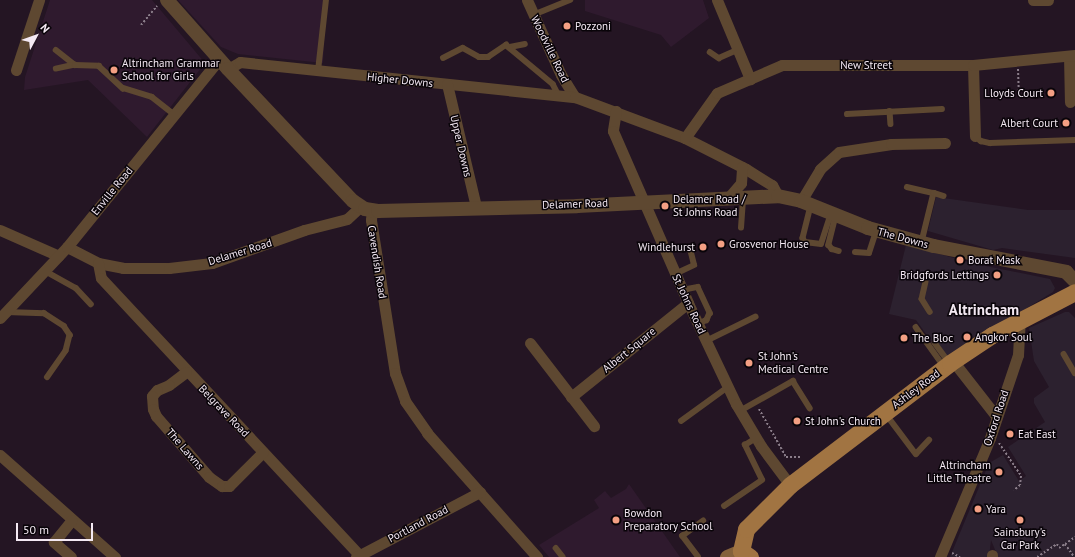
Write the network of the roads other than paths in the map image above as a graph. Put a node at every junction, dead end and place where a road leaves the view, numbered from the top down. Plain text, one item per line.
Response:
1 (39, 0) edge
2 (326, 0) edge
3 (527, 0) edge
4 (570, 0) edge
5 (717, 0) edge
6 (1033, 0) edge
7 (1048, 0) edge
8 (164, 1) edge
9 (533, 16) junction
10 (525, 44) dead end
11 (510, 47) junction
12 (56, 50) dead end
13 (737, 50) junction
14 (710, 52) dead end
15 (1072, 55) edge
16 (443, 58) dead end
17 (223, 64) junction
18 (75, 65) junction
19 (974, 65) junction
20 (56, 69) dead end
21 (16, 70) dead end
22 (318, 72) junction
23 (750, 79) junction
24 (447, 84) junction
25 (559, 96) junction
26 (575, 97) junction
27 (1070, 102) dead end
28 (942, 109) dead end
29 (616, 111) junction
30 (890, 111) junction
31 (847, 114) dead end
32 (176, 115) junction
33 (890, 124) dead end
34 (975, 136) joint
35 (685, 138) junction
36 (1075, 140) edge
37 (945, 143) dead end
38 (742, 166) junction
39 (907, 187) dead end
40 (934, 193) junction
41 (778, 196) junction
42 (944, 196) dead end
43 (743, 197) junction
44 (728, 198) junction
45 (642, 201) junction
46 (806, 203) junction
47 (476, 207) junction
48 (366, 208) junction
49 (833, 215) junction
50 (741, 228) dead end
51 (0, 230) edge
52 (876, 231) junction
53 (67, 247) junction
54 (929, 248) junction
55 (690, 249) dead end
56 (839, 251) dead end
57 (855, 252) dead end
58 (59, 256) junction
59 (98, 263) junction
60 (45, 271) junction
61 (675, 274) junction
62 (1075, 281) edge
63 (926, 282) dead end
64 (682, 290) junction
65 (1075, 292) edge
66 (688, 303) junction
67 (91, 304) dead end
68 (930, 312) dead end
69 (3, 315) edge
70 (755, 317) dead end
71 (1020, 321) junction
72 (698, 325) junction
73 (916, 327) dead end
74 (706, 341) junction
75 (530, 343) dead end
76 (935, 343) dead end
77 (1064, 354) dead end
78 (949, 364) junction
79 (186, 372) junction
80 (1075, 373) edge
81 (48, 377) dead end
82 (728, 387) junction
83 (571, 397) junction
84 (810, 408) dead end
85 (740, 411) junction
86 (884, 412) junction
87 (996, 416) junction
88 (682, 421) dead end
89 (594, 426) dead end
90 (756, 438) junction
91 (929, 440) dead end
92 (263, 452) junction
93 (0, 455) edge
94 (790, 486) junction
95 (480, 492) junction
96 (724, 506) dead end
97 (72, 520) junction
98 (703, 521) dead end
99 (556, 548) dead end
100 (739, 555) edge
101 (357, 556) edge
102 (71, 557) edge
103 (115, 557) edge
104 (537, 557) edge
105 (563, 557) edge
106 (698, 557) edge
107 (940, 557) edge

1 - 21 street
2 - 22 lane
3 - 9 street, Woodville Road
4 - 9 lane
5 - 13 street
6 - 7 street
8 - 17 street
9 - 26 street, Woodville Road
10 - 11 lane
11 - 16 lane
11 - 25 lane
12 - 18 lane
13 - 14 lane
13 - 23 street
15 - 19 street, New Street
15 - 27 street
17 - 22 street, Higher Downs
17 - 32 street, Enville Road
17 - 48 street
18 - 20 lane
18 - 32 lane
19 - 23 street, New Street
19 - 34 street
22 - 24 street, Higher Downs
23 - 35 street, New Street
24 - 25 street, Higher Downs
24 - 47 street, Upper Downs
25 - 26 street, Higher Downs
26 - 29 street
28 - 30 lane
29 - 35 street
29 - 45 street, St Johns Road
30 - 31 lane
30 - 33 lane
32 - 53 street, Enville Road
34 - 36 lane
35 - 38 street
37 - 46 street
38 - 41 street
38 - 44 street
39 - 40 lane
40 - 42 lane
40 - 54 lane
41 - 43 street, Delamer Road
41 - 46 street, The Downs
43 - 44 street, Delamer Road
43 - 50 lane
44 - 45 street, Delamer Road
45 - 47 street, Delamer Road
45 - 61 street, St Johns Road
46 - 49 street, The Downs
46 - 49 lane
47 - 48 street, Delamer Road
48 - 59 street, Delamer Road
48 - 95 street, Cavendish Road
49 - 52 street, The Downs
49 - 56 lane
51 - 58 street
52 - 54 street, The Downs
52 - 57 lane
53 - 58 street, Enville Road
53 - 59 street, Delamer Road
54 - 62 street, The Downs
55 - 61 lane
58 - 60 street, Enville Road
59 - 79 street, Belgrave Road
60 - 67 lane
60 - 69 street, Enville Road
61 - 64 street, St Johns Road
63 - 68 lane
64 - 66 street, St Johns Road
64 - 72 lane
65 - 71 main road, Ashley Road
66 - 72 street, St Johns Road
66 - 83 street, Albert Square
69 - 81 lane
70 - 74 lane
71 - 78 main road, Ashley Road
71 - 87 street, Oxford Road
72 - 74 street, St Johns Road
73 - 78 lane
74 - 82 street, St Johns Road
75 - 83 street
76 - 78 lane
77 - 80 lane
78 - 86 main road, Ashley Road
78 - 87 street
79 - 92 street, Belgrave Road
79 - 92 street, The Lawns
82 - 85 street, St Johns Road
82 - 88 lane
83 - 89 street
84 - 85 lane
85 - 90 street, St Johns Road
86 - 91 lane
86 - 94 main road, Ashley Road
87 - 107 street, Oxford Road
90 - 94 street, St Johns Road
90 - 96 lane
92 - 101 street, Belgrave Road
93 - 97 street
94 - 100 main road, Ashley Road
95 - 101 street, Portland Road
95 - 104 street, Cavendish Road
97 - 102 street
97 - 103 street
98 - 106 lane
99 - 105 lane

